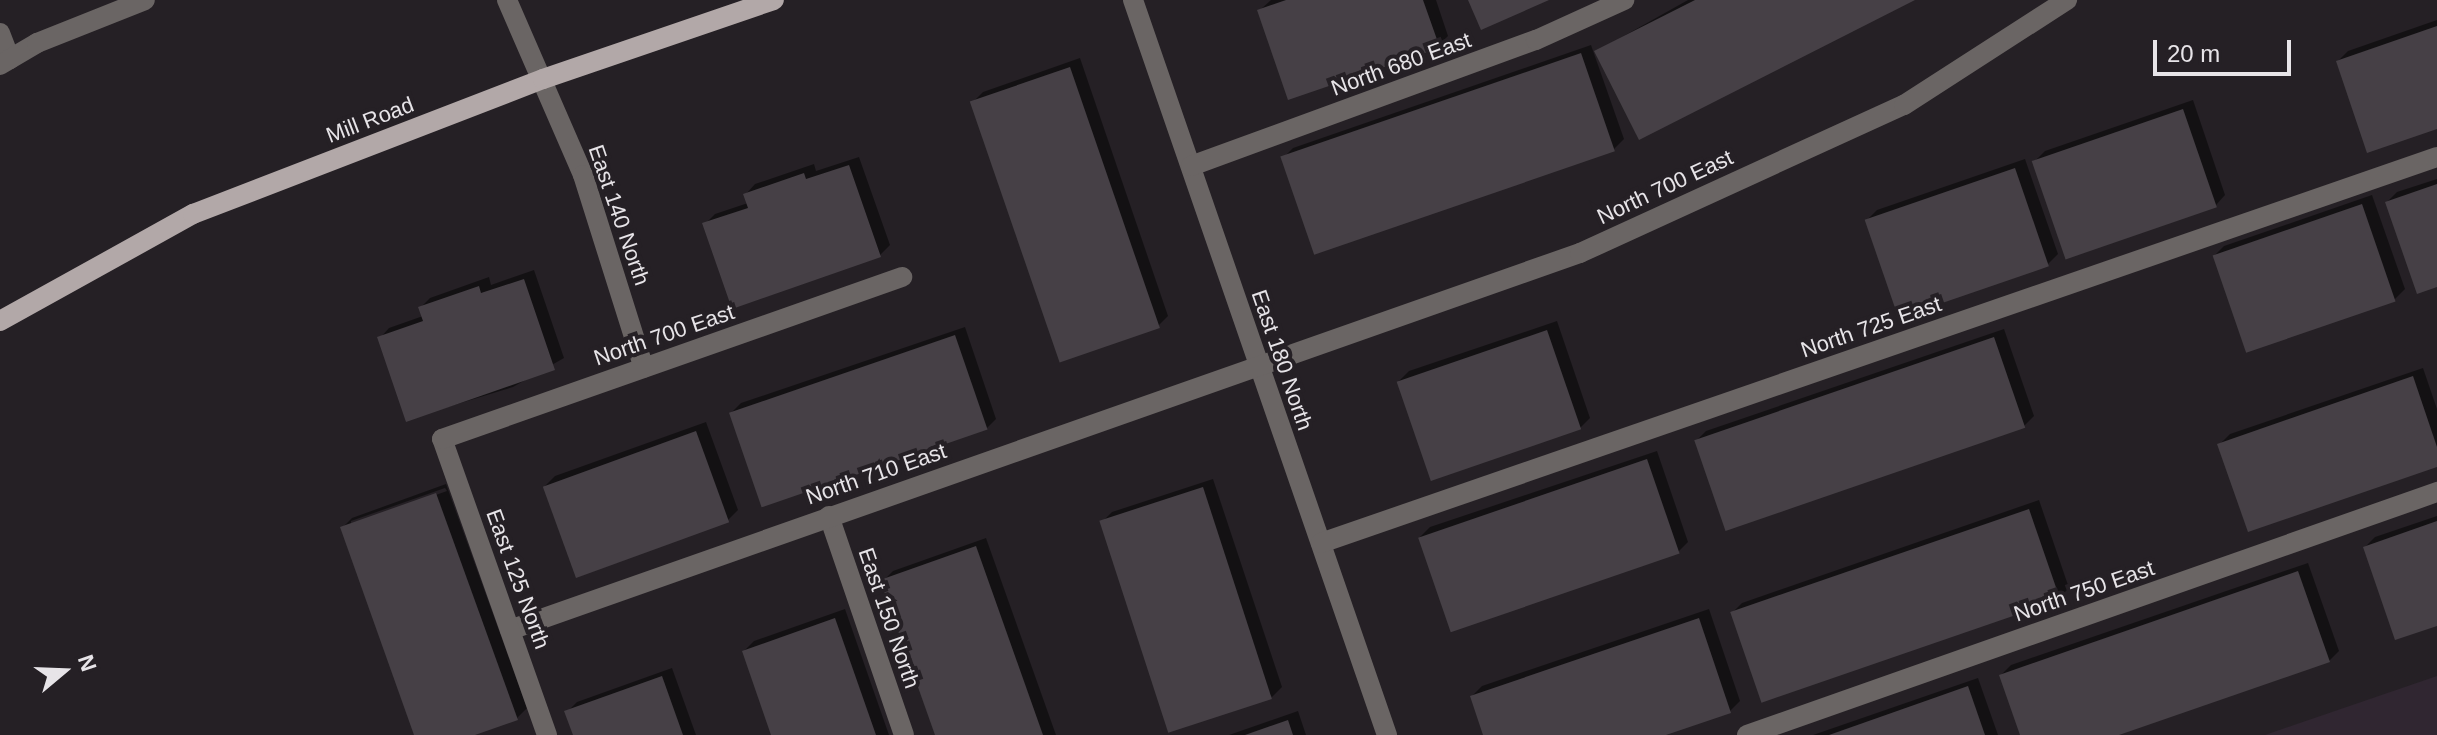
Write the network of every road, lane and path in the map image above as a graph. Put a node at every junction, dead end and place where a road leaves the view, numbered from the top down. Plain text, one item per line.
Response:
1 (145, 0) edge
2 (507, 0) edge
3 (774, 0) edge
4 (1133, 0) edge
5 (1624, 0) edge
6 (2067, 0) edge
7 (0, 33) edge
8 (5, 62) edge
9 (543, 79) junction
10 (2437, 157) edge
11 (1191, 166) junction
12 (902, 277) dead end
13 (3, 314) edge
14 (644, 368) junction
15 (1260, 369) junction
16 (442, 439) joint
17 (2437, 492) edge
18 (829, 516) junction
19 (1321, 543) junction
20 (510, 630) junction
21 (547, 735) edge
22 (904, 735) edge
23 (1387, 735) edge
24 (1747, 735) edge

1 - 8 street
2 - 9 street, East 140 North
3 - 9 main road, Mill Road
4 - 11 street, East 180 North
5 - 11 street, North 680 East
6 - 15 street, North 700 East
7 - 8 street
9 - 13 main road, Mill Road
9 - 14 street, East 140 North
10 - 19 street, North 725 East
11 - 15 street, East 180 North
12 - 14 street, North 700 East
14 - 16 street, North 700 East
15 - 18 street, North 710 East
15 - 19 street, East 180 North
16 - 20 street, East 125 North
17 - 24 street, North 750 East
18 - 20 street, North 710 East
18 - 22 street, East 150 North
19 - 23 street, East 180 North
20 - 21 street, East 125 North

